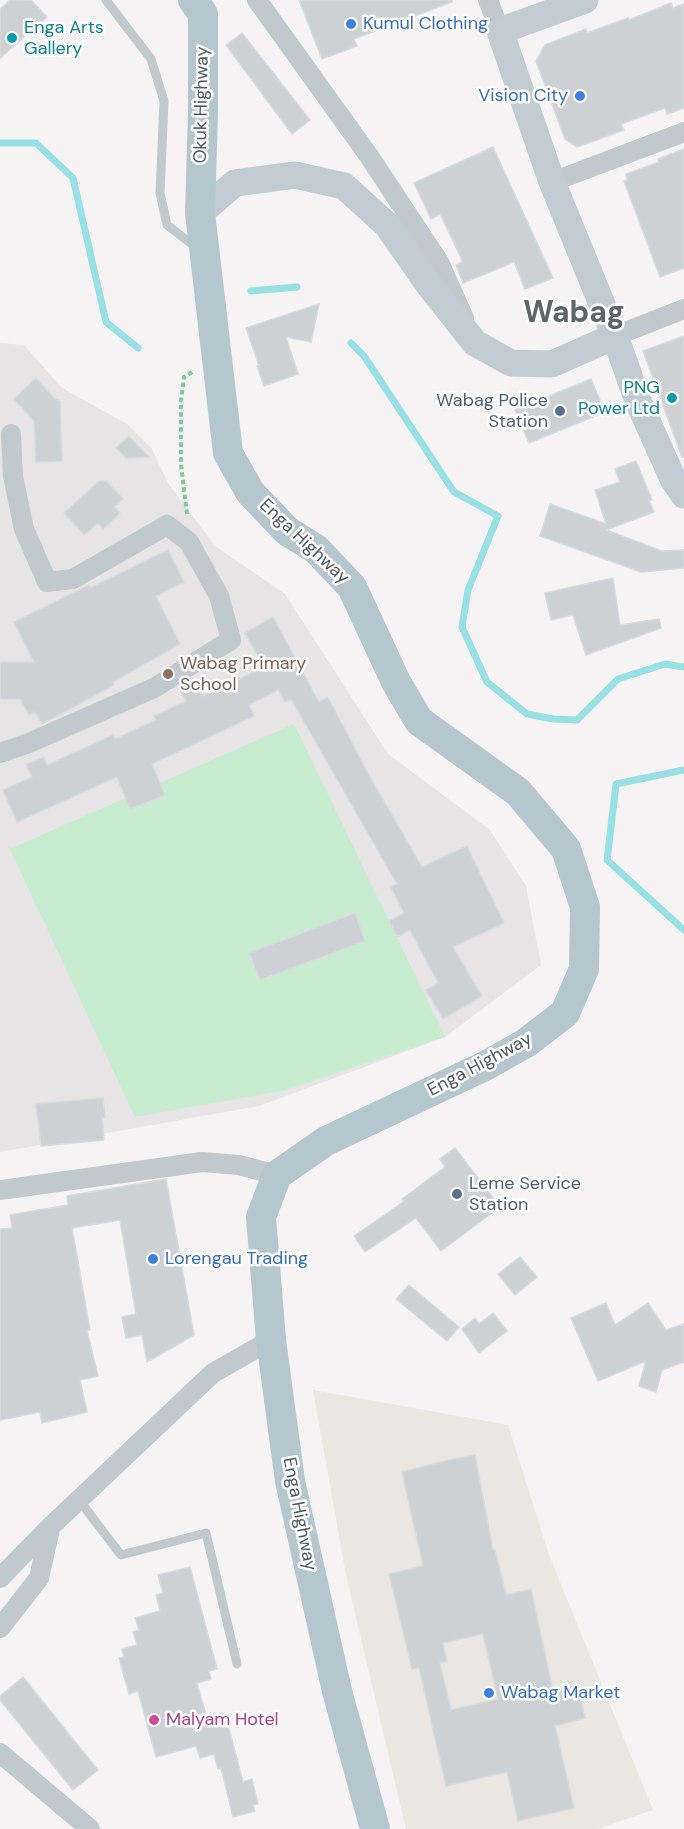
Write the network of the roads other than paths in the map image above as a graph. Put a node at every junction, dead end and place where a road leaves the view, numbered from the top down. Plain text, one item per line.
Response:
1 (106, 0) edge
2 (193, 0) edge
3 (257, 0) edge
4 (488, 0) edge
5 (585, 0) edge
6 (500, 31) junction
7 (684, 132) edge
8 (552, 182) junction
9 (200, 213) junction
10 (206, 255) junction
11 (684, 309) edge
12 (615, 336) junction
13 (475, 343) junction
14 (11, 434) dead end
15 (680, 483) edge
16 (0, 753) edge
17 (277, 1175) junction
18 (0, 1190) edge
19 (271, 1340) junction
20 (79, 1500) junction
21 (50, 1527) junction
22 (4, 1566) edge
23 (0, 1628) edge
24 (237, 1664) dead end
25 (0, 1753) edge
26 (90, 1829) edge
27 (375, 1829) edge

1 - 10 lane
2 - 9 main road, Okuk Highway
3 - 13 street
4 - 6 street
5 - 6 street
6 - 8 street
7 - 8 street
8 - 12 street
9 - 10 main road, Enga Highway
9 - 13 street
10 - 17 main road, Enga Highway
11 - 12 street
12 - 13 street
12 - 15 street
14 - 16 street
17 - 18 street
17 - 19 main road, Enga Highway
19 - 20 street
19 - 27 main road, Enga Highway
20 - 21 street
20 - 24 lane
21 - 22 street
21 - 23 street
25 - 26 street

